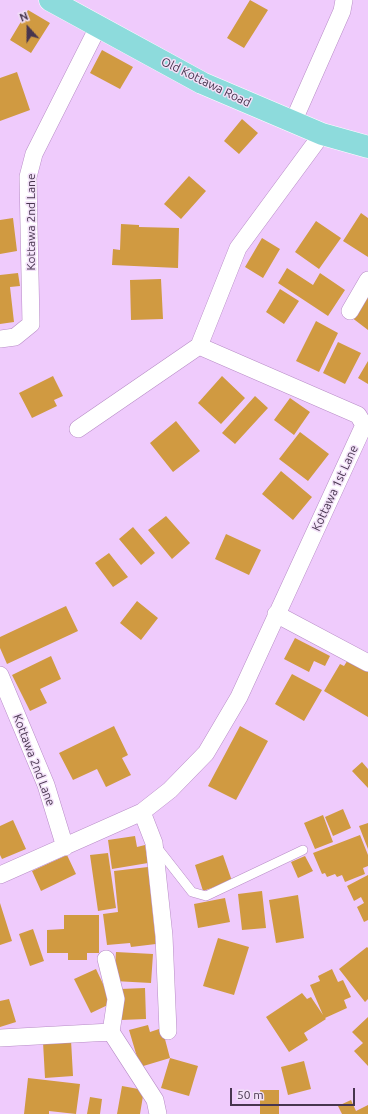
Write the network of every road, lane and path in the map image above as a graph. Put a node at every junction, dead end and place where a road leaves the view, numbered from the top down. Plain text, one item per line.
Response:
1 (50, 0) edge
2 (344, 0) edge
3 (98, 27) junction
4 (293, 122) junction
5 (322, 134) junction
6 (368, 147) edge
7 (368, 280) edge
8 (350, 311) dead end
9 (0, 340) edge
10 (199, 346) junction
11 (78, 429) dead end
12 (276, 614) junction
13 (368, 663) edge
14 (0, 675) edge
15 (142, 812) junction
16 (154, 843) junction
17 (65, 847) junction
18 (303, 850) dead end
19 (0, 875) edge
20 (106, 960) dead end
21 (168, 1031) dead end
22 (111, 1032) junction
23 (0, 1038) edge
24 (158, 1114) edge

1 - 3 main road, Old Kottawa Road
2 - 4 street
3 - 4 main road, Old Kottawa Road
3 - 9 street, Kottawa 2nd Lane
4 - 5 main road, Old Kottawa Road
5 - 6 main road, Old Kottawa Road
5 - 10 street
7 - 8 street
10 - 11 street
10 - 12 street, Kottawa 1st Lane
12 - 13 street
12 - 15 street, Kottawa 1st Lane
14 - 17 street, Kottawa 2nd Lane
15 - 16 street
15 - 17 street, Kottawa 1st Lane
16 - 18 lane
16 - 21 street
17 - 19 street, Kottawa 1st Lane
20 - 22 street
22 - 23 street
22 - 24 street

